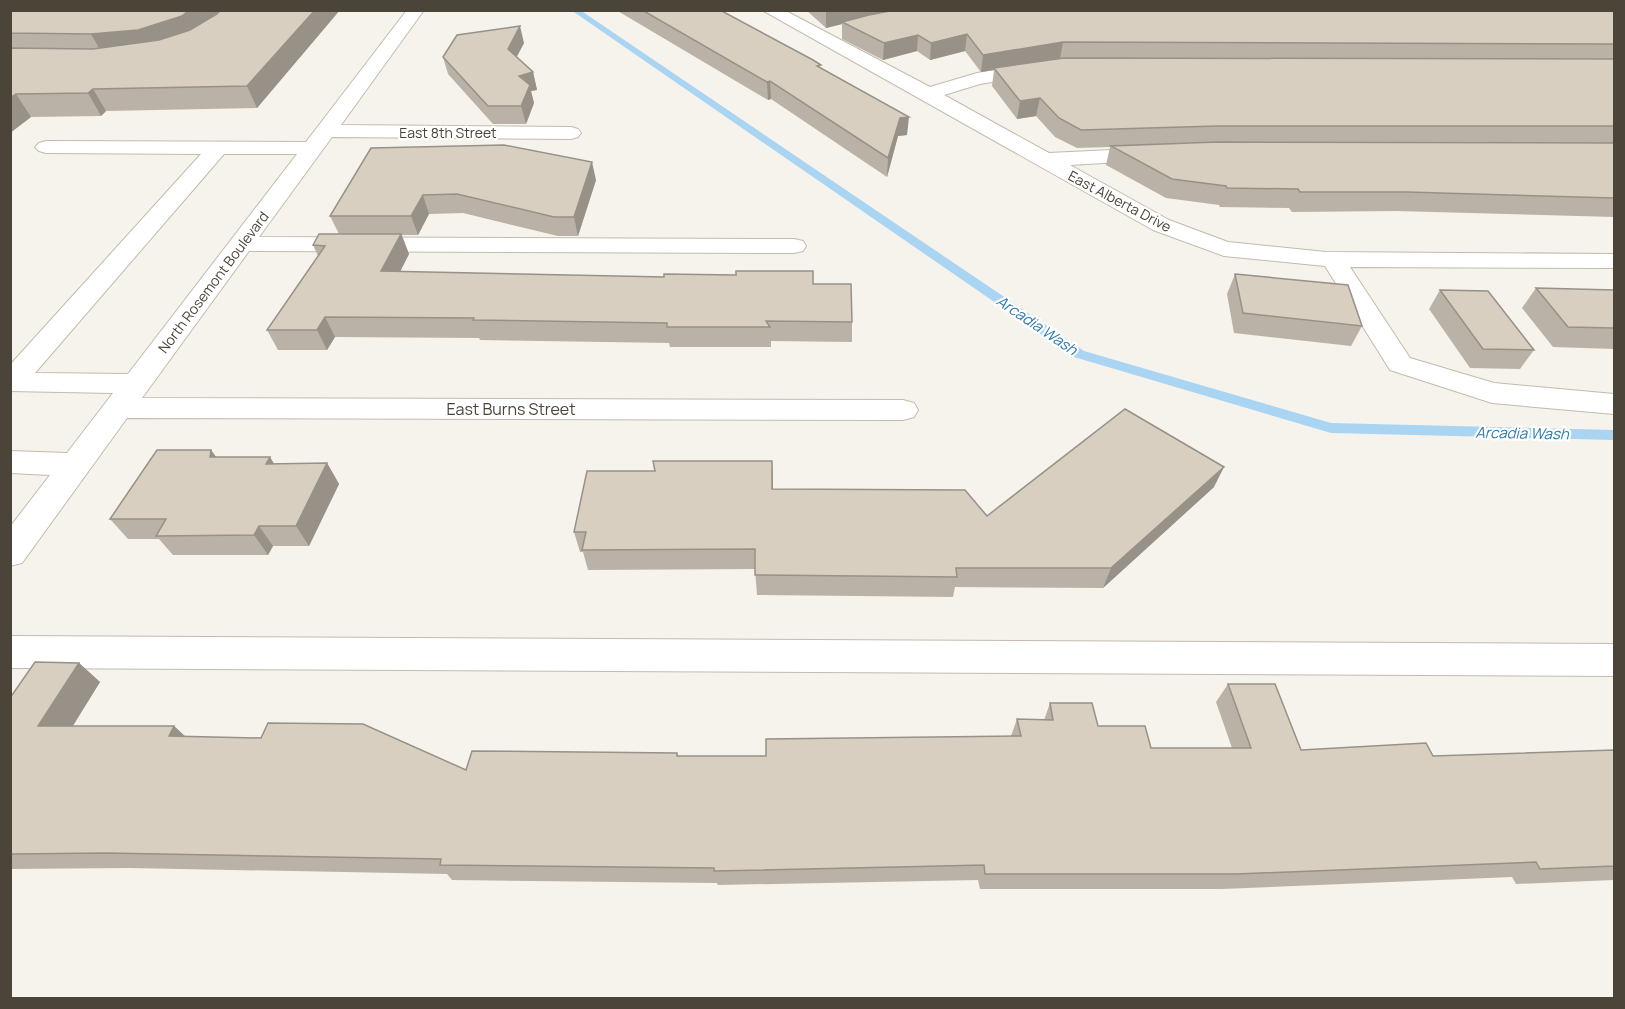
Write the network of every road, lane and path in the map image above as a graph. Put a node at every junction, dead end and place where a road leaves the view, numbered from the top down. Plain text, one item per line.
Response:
1 (416, 10) edge
2 (770, 10) edge
3 (843, 31) edge
4 (822, 37) junction
5 (1051, 68) edge
6 (928, 94) junction
7 (571, 133) dead end
8 (319, 140) junction
9 (46, 147) dead end
10 (219, 147) junction
11 (1177, 153) edge
12 (1045, 160) junction
13 (243, 244) junction
14 (794, 246) dead end
15 (1333, 259) junction
16 (1614, 261) edge
17 (11, 382) edge
18 (135, 384) junction
19 (1614, 404) edge
20 (119, 408) junction
21 (903, 410) dead end
22 (10, 462) edge
23 (76, 465) junction
24 (10, 553) edge
25 (10, 652) edge
26 (1614, 660) edge

1 - 8 street, North Rosemont Boulevard
2 - 4 street, East Alberta Drive
3 - 4 street
4 - 6 street, East Alberta Drive
5 - 6 street
6 - 12 street, East Alberta Drive
7 - 8 street, East 8th Street
8 - 10 street, East 8th Street
8 - 13 street, North Rosemont Boulevard
9 - 10 street, East 8th Street
10 - 17 street
11 - 12 street
12 - 15 street, East Alberta Drive
13 - 14 street
13 - 18 street, North Rosemont Boulevard
15 - 16 street, East Alberta Drive
15 - 19 street
17 - 18 street
18 - 20 street, North Rosemont Boulevard
20 - 21 street, East Burns Street
20 - 23 street, North Rosemont Boulevard
22 - 23 street
23 - 24 street, North Rosemont Boulevard
25 - 26 street

